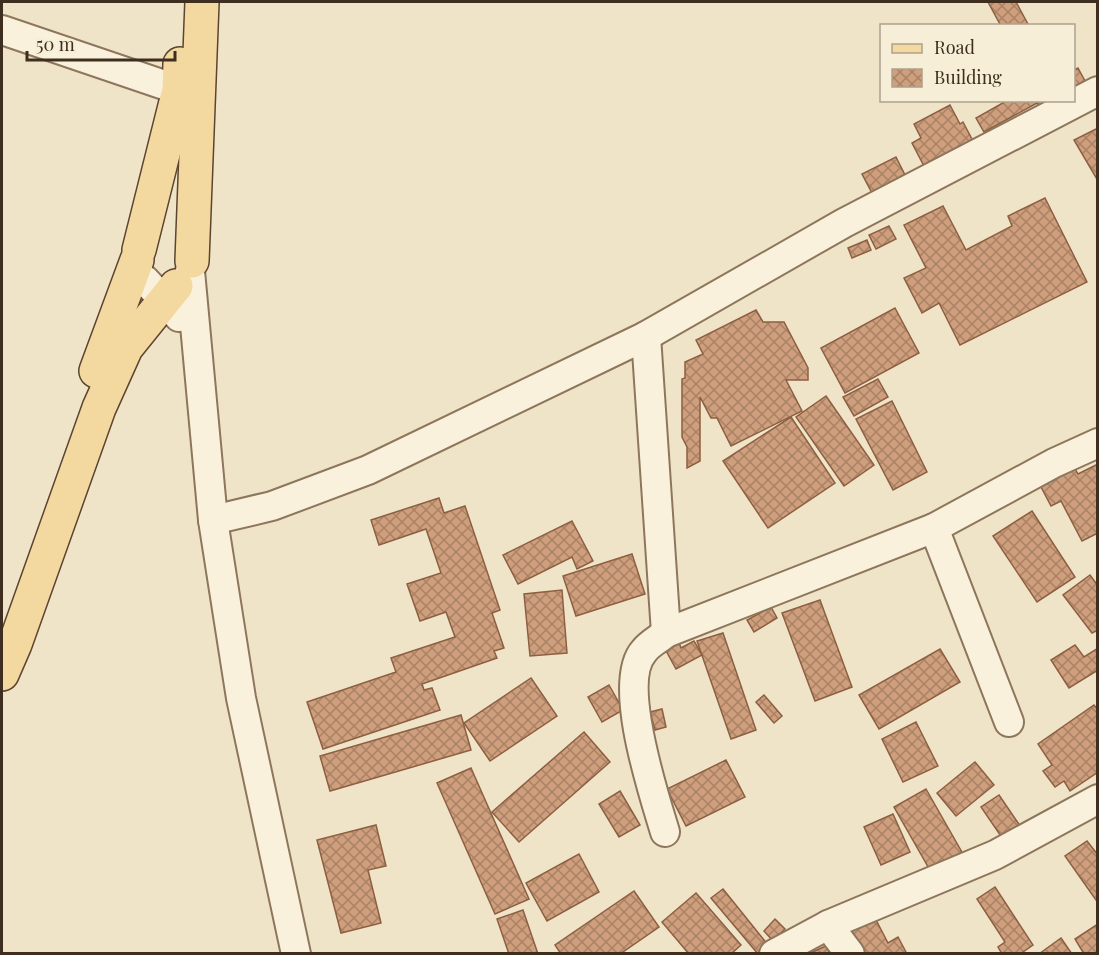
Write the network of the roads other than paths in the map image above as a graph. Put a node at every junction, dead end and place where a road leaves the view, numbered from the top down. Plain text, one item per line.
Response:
1 (183, 2) edge
2 (202, 2) edge
3 (2, 30) edge
4 (179, 90) junction
5 (1098, 91) edge
6 (163, 273) junction
7 (198, 335) junction
8 (646, 336) junction
9 (1098, 443) edge
10 (213, 520) junction
11 (934, 528) junction
12 (2, 621) edge
13 (666, 633) junction
14 (2, 674) edge
15 (1009, 722) dead end
16 (1098, 799) edge
17 (665, 832) dead end
18 (828, 925) junction
19 (296, 954) edge
20 (774, 954) edge
21 (850, 954) edge

1 - 4 main road
2 - 6 main road
3 - 4 street
4 - 6 main road
5 - 8 street
6 - 7 street
6 - 7 street
6 - 12 main road
6 - 14 main road
7 - 10 street
8 - 10 street
8 - 13 street
9 - 11 street
10 - 19 street
11 - 13 street
11 - 15 street
13 - 17 street
16 - 18 street
18 - 20 street
18 - 21 street

